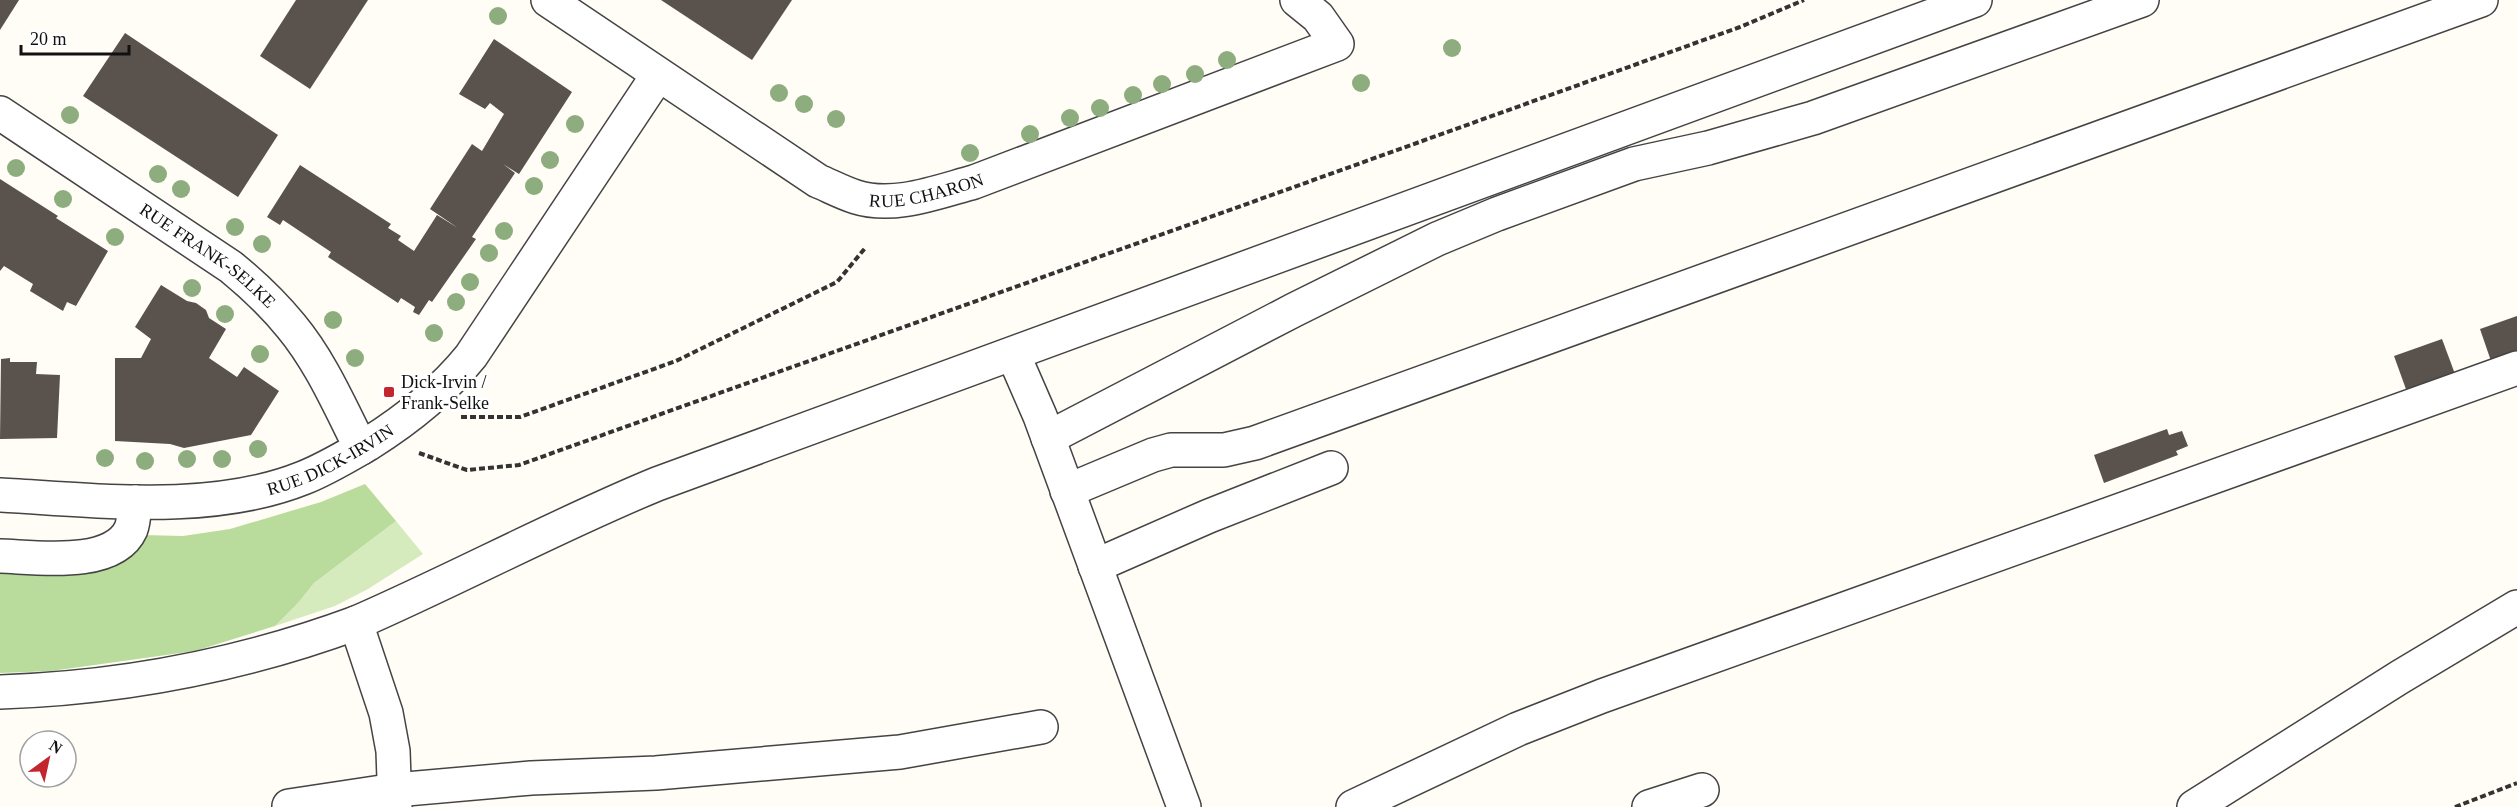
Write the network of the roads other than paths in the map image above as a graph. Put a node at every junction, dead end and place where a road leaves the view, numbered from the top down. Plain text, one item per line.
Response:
1 (548, 0) edge
2 (1297, 0) edge
3 (1975, 0) edge
4 (2142, 0) edge
5 (2481, 0) edge
6 (658, 75) junction
7 (3, 124) edge
8 (1012, 354) junction
9 (2517, 368) edge
10 (1048, 438) junction
11 (361, 448) junction
12 (1331, 468) dead end
13 (1067, 491) junction
14 (0, 495) edge
15 (135, 502) junction
16 (0, 556) edge
17 (1095, 566) junction
18 (2517, 607) edge
19 (356, 622) junction
20 (0, 692) edge
21 (1041, 727) dead end
22 (1702, 790) dead end
23 (395, 799) edge
24 (288, 806) edge
25 (1184, 807) edge
26 (1353, 807) edge
27 (1649, 807) edge
28 (2194, 807) edge

1 - 6 street, RUE CHARON
2 - 6 street, RUE CHARON
3 - 8 street
4 - 10 street
5 - 13 street
6 - 11 street, RUE DICK-IRVIN
7 - 11 street, RUE FRANK-SELKE
8 - 10 street
8 - 19 street
9 - 26 street
10 - 13 street
11 - 15 street, RUE DICK-IRVIN
12 - 17 street
13 - 17 street
14 - 15 street, RUE DICK-IRVIN
15 - 16 street
17 - 25 street
18 - 28 street
19 - 20 street
19 - 23 street
21 - 23 street
22 - 27 street
23 - 24 street

